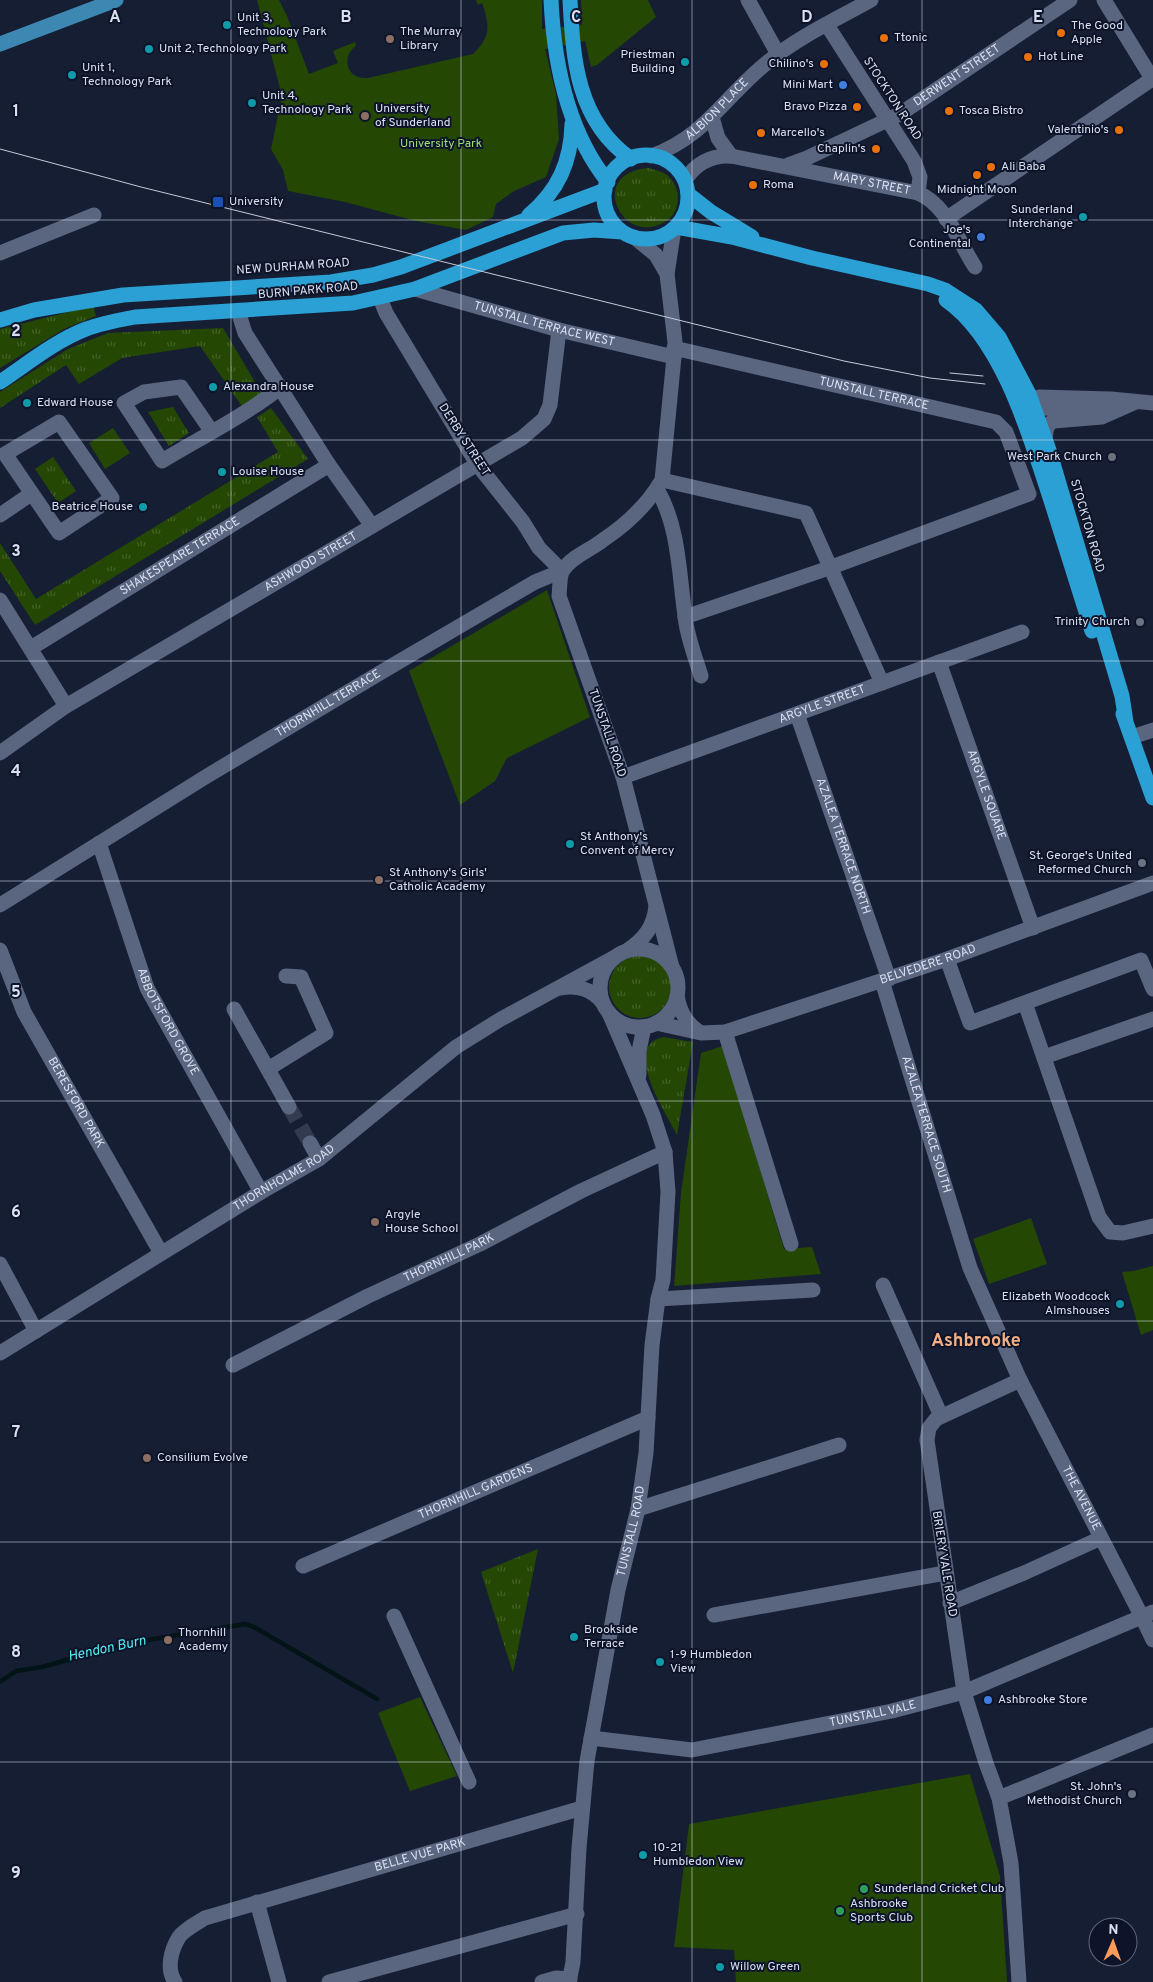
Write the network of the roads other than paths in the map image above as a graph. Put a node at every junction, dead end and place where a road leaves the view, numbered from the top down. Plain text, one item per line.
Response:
1 (551, 0) edge
2 (570, 0) edge
3 (748, 0) edge
4 (871, 0) edge
5 (1070, 0) edge
6 (1104, 0) edge
7 (106, 2) edge
8 (827, 25) junction
9 (0, 44) edge
10 (778, 54) junction
11 (1153, 80) edge
12 (712, 117) junction
13 (572, 118) junction
14 (888, 120) junction
15 (651, 156) junction
16 (731, 156) junction
17 (631, 158) junction
18 (786, 166) junction
19 (606, 186) junction
20 (686, 187) junction
21 (918, 193) junction
22 (94, 216) dead end
23 (946, 219) junction
24 (518, 222) junction
25 (675, 228) junction
26 (628, 234) junction
27 (762, 244) junction
28 (0, 253) edge
29 (975, 266) dead end
30 (667, 280) junction
31 (415, 289) junction
32 (380, 298) junction
33 (238, 311) junction
34 (0, 320) edge
35 (559, 330) junction
36 (674, 349) junction
37 (0, 382) edge
38 (281, 387) junction
39 (1018, 388) junction
40 (1033, 403) junction
41 (1153, 403) edge
42 (1116, 404) junction
43 (1025, 426) junction
44 (212, 432) junction
45 (1045, 439) junction
46 (477, 464) junction
47 (329, 465) junction
48 (660, 484) junction
49 (31, 494) junction
50 (0, 515) edge
51 (372, 526) junction
52 (829, 568) junction
53 (562, 571) junction
54 (0, 600) edge
55 (685, 617) junction
56 (1022, 632) dead end
57 (31, 648) junction
58 (939, 662) junction
59 (701, 676) dead end
60 (882, 683) junction
61 (66, 706) junction
62 (797, 714) junction
63 (1126, 722) junction
64 (1153, 730) edge
65 (1132, 737) junction
66 (0, 753) edge
67 (623, 777) junction
68 (1153, 798) edge
69 (99, 843) junction
70 (1153, 884) edge
71 (655, 896) junction
72 (0, 905) edge
73 (1033, 928) junction
74 (0, 950) edge
75 (620, 954) junction
76 (947, 959) junction
77 (672, 967) junction
78 (286, 976) dead end
79 (886, 980) junction
80 (557, 989) junction
81 (1153, 989) edge
82 (677, 996) junction
83 (1025, 1003) junction
84 (234, 1009) dead end
85 (606, 1009) junction
86 (1152, 1022) edge
87 (650, 1025) junction
88 (724, 1032) junction
89 (700, 1033) junction
90 (1044, 1057) junction
91 (268, 1069) junction
92 (639, 1081) junction
93 (289, 1107) tunnel mouth
94 (310, 1142) tunnel mouth
95 (665, 1152) junction
96 (320, 1160) junction
97 (261, 1192) junction
98 (1153, 1226) edge
99 (791, 1244) dead end
100 (161, 1253) junction
101 (0, 1264) edge
102 (883, 1285) dead end
103 (813, 1290) dead end
104 (658, 1299) junction
105 (36, 1331) junction
106 (0, 1353) edge
107 (233, 1365) dead end
108 (1020, 1380) junction
109 (941, 1416) junction
110 (648, 1418) junction
111 (839, 1445) dead end
112 (638, 1509) junction
113 (1101, 1538) junction
114 (303, 1566) dead end
115 (945, 1573) junction
116 (950, 1603) junction
117 (1147, 1615) edge
118 (394, 1616) dead end
119 (714, 1616) dead end
120 (1153, 1640) edge
121 (964, 1692) junction
122 (1153, 1736) edge
123 (591, 1738) junction
124 (469, 1782) dead end
125 (999, 1798) junction
126 (582, 1808) junction
127 (258, 1902) junction
128 (576, 1914) junction
129 (569, 1981) edge
130 (175, 1982) edge
131 (279, 1982) edge
132 (329, 1982) edge
133 (542, 1982) edge
134 (1019, 1982) edge

1 - 13 highway
2 - 17 highway
3 - 10 street
4 - 8 street, ALBION PLACE
5 - 14 street, DERWENT STREET
6 - 11 street
7 - 9 main road
8 - 10 street, ALBION PLACE
8 - 14 street, STOCKTON ROAD
10 - 12 street, ALBION PLACE
11 - 23 street
12 - 15 street, ALBION PLACE
12 - 16 street
13 - 19 highway
13 - 24 highway
14 - 18 street, DERWENT STREET
14 - 21 street, STOCKTON ROAD
15 - 17 highway
15 - 20 highway
16 - 18 street, MARY STREET
16 - 20 street, MARY STREET
17 - 19 highway
18 - 21 street, MARY STREET
19 - 24 highway, NEW DURHAM ROAD
19 - 26 highway
20 - 25 highway
20 - 27 highway, STOCKTON ROAD
21 - 23 street, MARY STREET
22 - 28 street
23 - 29 street, MARY STREET
24 - 34 highway, NEW DURHAM ROAD
25 - 26 highway
25 - 27 highway, STOCKTON ROAD
25 - 30 street
26 - 30 street
26 - 31 highway, BURN PARK ROAD
27 - 39 highway, STOCKTON ROAD
30 - 36 street
31 - 32 highway, BURN PARK ROAD
31 - 35 street, TUNSTALL TERRACE WEST
32 - 33 highway, BURN PARK ROAD
32 - 46 street, DERBY STREET
33 - 37 highway, BURN PARK ROAD
33 - 38 street
35 - 36 street, TUNSTALL TERRACE WEST
35 - 46 street, ASHWOOD STREET
36 - 48 street
36 - 52 street, TUNSTALL TERRACE
38 - 44 street
38 - 47 street
39 - 40 highway, STOCKTON ROAD
39 - 43 highway, STOCKTON ROAD
40 - 42 street
40 - 43 street
40 - 45 highway, STOCKTON ROAD
41 - 42 street
42 - 45 street
43 - 63 highway, STOCKTON ROAD
44 - 44 street
45 - 63 highway, STOCKTON ROAD
46 - 51 street, ASHWOOD STREET
46 - 53 street, DERBY STREET
47 - 51 street
47 - 57 street, SHAKESPEARE TERRACE
48 - 52 street
48 - 53 street, THORNHILL TERRACE
48 - 55 street
49 - 49 street
49 - 50 street
51 - 61 street, ASHWOOD STREET
52 - 55 street
52 - 60 street
53 - 67 street, TUNSTALL ROAD
53 - 69 street, THORNHILL TERRACE
54 - 57 street
55 - 59 street
56 - 58 street, ARGYLE STREET
57 - 61 street
58 - 60 street, ARGYLE STREET
58 - 73 street, ARGYLE SQUARE
60 - 62 street, ARGYLE STREET
61 - 66 street, ASHWOOD STREET
62 - 67 street, ARGYLE STREET
62 - 79 street, AZALEA TERRACE NORTH
63 - 65 highway, STOCKTON ROAD
64 - 65 street
65 - 68 highway, STOCKTON ROAD
67 - 71 street, TUNSTALL ROAD
69 - 72 street, THORNHILL TERRACE
69 - 97 street, ABBOTSFORD GROVE
70 - 73 street, BELVEDERE ROAD
71 - 75 street, TUNSTALL ROAD
71 - 77 street, TUNSTALL ROAD
73 - 76 street, BELVEDERE ROAD
74 - 100 street, BERESFORD PARK
75 - 77 street
75 - 80 street, THORNHOLME ROAD
75 - 85 street
76 - 79 street, BELVEDERE ROAD
76 - 83 street
77 - 82 street
78 - 91 street
79 - 88 street, BELVEDERE ROAD
79 - 108 street, AZALEA TERRACE SOUTH
80 - 85 street, THORNHOLME ROAD
80 - 96 street, THORNHOLME ROAD
81 - 83 street
82 - 87 street
82 - 89 street
83 - 90 street
84 - 91 street
85 - 87 street
85 - 92 street, TUNSTALL ROAD
86 - 90 street
87 - 89 street, BELVEDERE ROAD
87 - 92 street, TUNSTALL ROAD
88 - 89 street, BELVEDERE ROAD
88 - 99 street
90 - 98 street
91 - 93 street
92 - 95 street, TUNSTALL ROAD
94 - 96 street
95 - 104 street, TUNSTALL ROAD
95 - 107 street, THORNHILL PARK
96 - 97 street, THORNHOLME ROAD
97 - 100 street, THORNHOLME ROAD
100 - 105 street, THORNHOLME ROAD
101 - 105 street
102 - 109 street
103 - 104 street
104 - 110 street, TUNSTALL ROAD
105 - 106 street, THORNHOLME ROAD
108 - 109 street
108 - 113 street, THE AVENUE
109 - 115 street, BRIERY VALE ROAD
110 - 112 street, TUNSTALL ROAD
110 - 114 street, THORNHILL GARDENS
111 - 112 street
112 - 123 street, TUNSTALL ROAD
113 - 116 street
113 - 117 street, THE AVENUE
115 - 116 street, BRIERY VALE ROAD
115 - 119 street
116 - 121 street, BRIERY VALE ROAD
117 - 120 street, THE AVENUE
117 - 121 street, TUNSTALL VALE
118 - 124 street
121 - 123 street, TUNSTALL VALE
121 - 125 street, BRIERY VALE ROAD
122 - 125 street
123 - 126 street, TUNSTALL ROAD
125 - 134 street, BRIERY VALE ROAD
126 - 127 street, BELLE VUE PARK
126 - 128 street, TUNSTALL ROAD
127 - 130 street, BELLE VUE PARK
127 - 131 street
128 - 129 street, TUNSTALL ROAD
128 - 132 street
129 - 133 street

